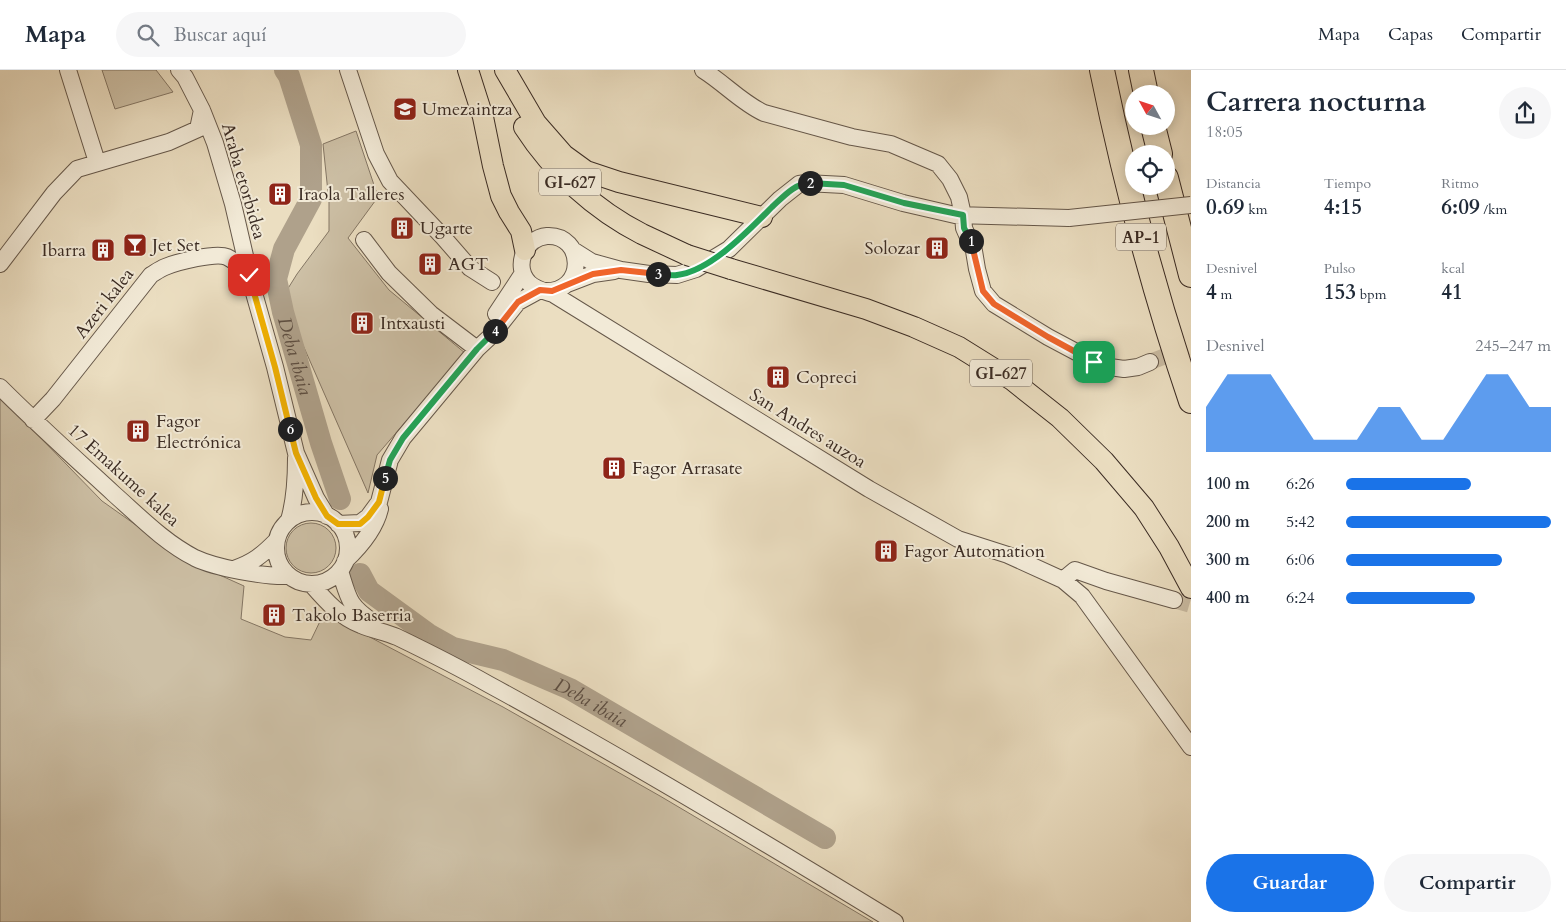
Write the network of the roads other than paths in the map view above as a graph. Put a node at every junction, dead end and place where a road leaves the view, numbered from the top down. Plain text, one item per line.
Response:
1 (68, 70) edge
2 (179, 70) edge
3 (348, 70) edge
4 (468, 70) edge
5 (490, 70) edge
6 (505, 70) edge
7 (703, 70) edge
8 (1102, 70) edge
9 (1141, 70) edge
10 (1144, 85) edge
11 (202, 110) junction
12 (97, 162) junction
13 (1170, 195) edge
14 (1191, 205) edge
15 (963, 215) junction
16 (762, 217) junction
17 (239, 228) junction
18 (364, 240) dead end
19 (572, 250) junction
20 (215, 256) junction
21 (523, 263) junction
22 (0, 264) edge
23 (621, 270) junction
24 (249, 275) junction
25 (1191, 275) edge
26 (492, 282) junction
27 (567, 284) junction
28 (542, 290) junction
29 (501, 306) junction
30 (477, 349) junction
31 (1150, 362) tunnel mouth
32 (0, 388) edge
33 (1191, 401) edge
34 (36, 417) junction
35 (296, 453) junction
36 (379, 502) junction
37 (289, 520) junction
38 (333, 520) junction
39 (276, 541) junction
40 (342, 566) junction
41 (234, 569) junction
42 (288, 576) junction
43 (1063, 580) junction
44 (312, 585) junction
45 (1191, 588) edge
46 (1174, 600) tunnel mouth
47 (394, 636) junction
48 (1191, 747) edge
49 (895, 922) edge

1 - 12 street
2 - 11 street, Araba etorbidea
3 - 26 street
4 - 21 main road
5 - 45 main road, GI-627, bridge
6 - 16 main road
7 - 15 street
8 - 33 highway, AP-1
9 - 10 highway
11 - 12 street
11 - 17 street, Araba etorbidea
12 - 22 street
13 - 25 highway, AP-1
14 - 15 street, bridge
15 - 16 street
15 - 31 street
16 - 23 street
17 - 20 street
17 - 24 street, Araba etorbidea
18 - 30 street
19 - 21 street
19 - 23 street
19 - 27 street
20 - 24 street
20 - 34 street, Azeri kalea
21 - 26 street
21 - 28 street, San Andres auzoa
21 - 29 street
23 - 27 street
24 - 35 street, Araba etorbidea
26 - 29 street
27 - 28 street
28 - 30 street
28 - 43 street, San Andres auzoa
29 - 30 street
30 - 36 street
32 - 34 street, 17 Emakume kalea
34 - 41 street, 17 Emakume kalea
35 - 37 street, Araba etorbidea
35 - 38 street, Araba etorbidea
36 - 38 street
36 - 40 street
37 - 38 street
37 - 39 street
38 - 40 street
39 - 41 street
39 - 42 street
40 - 44 street
40 - 47 street
41 - 42 street, 17 Emakume kalea
42 - 44 street
43 - 46 street
43 - 48 street, San Andres auzoa
44 - 47 street
47 - 49 street

